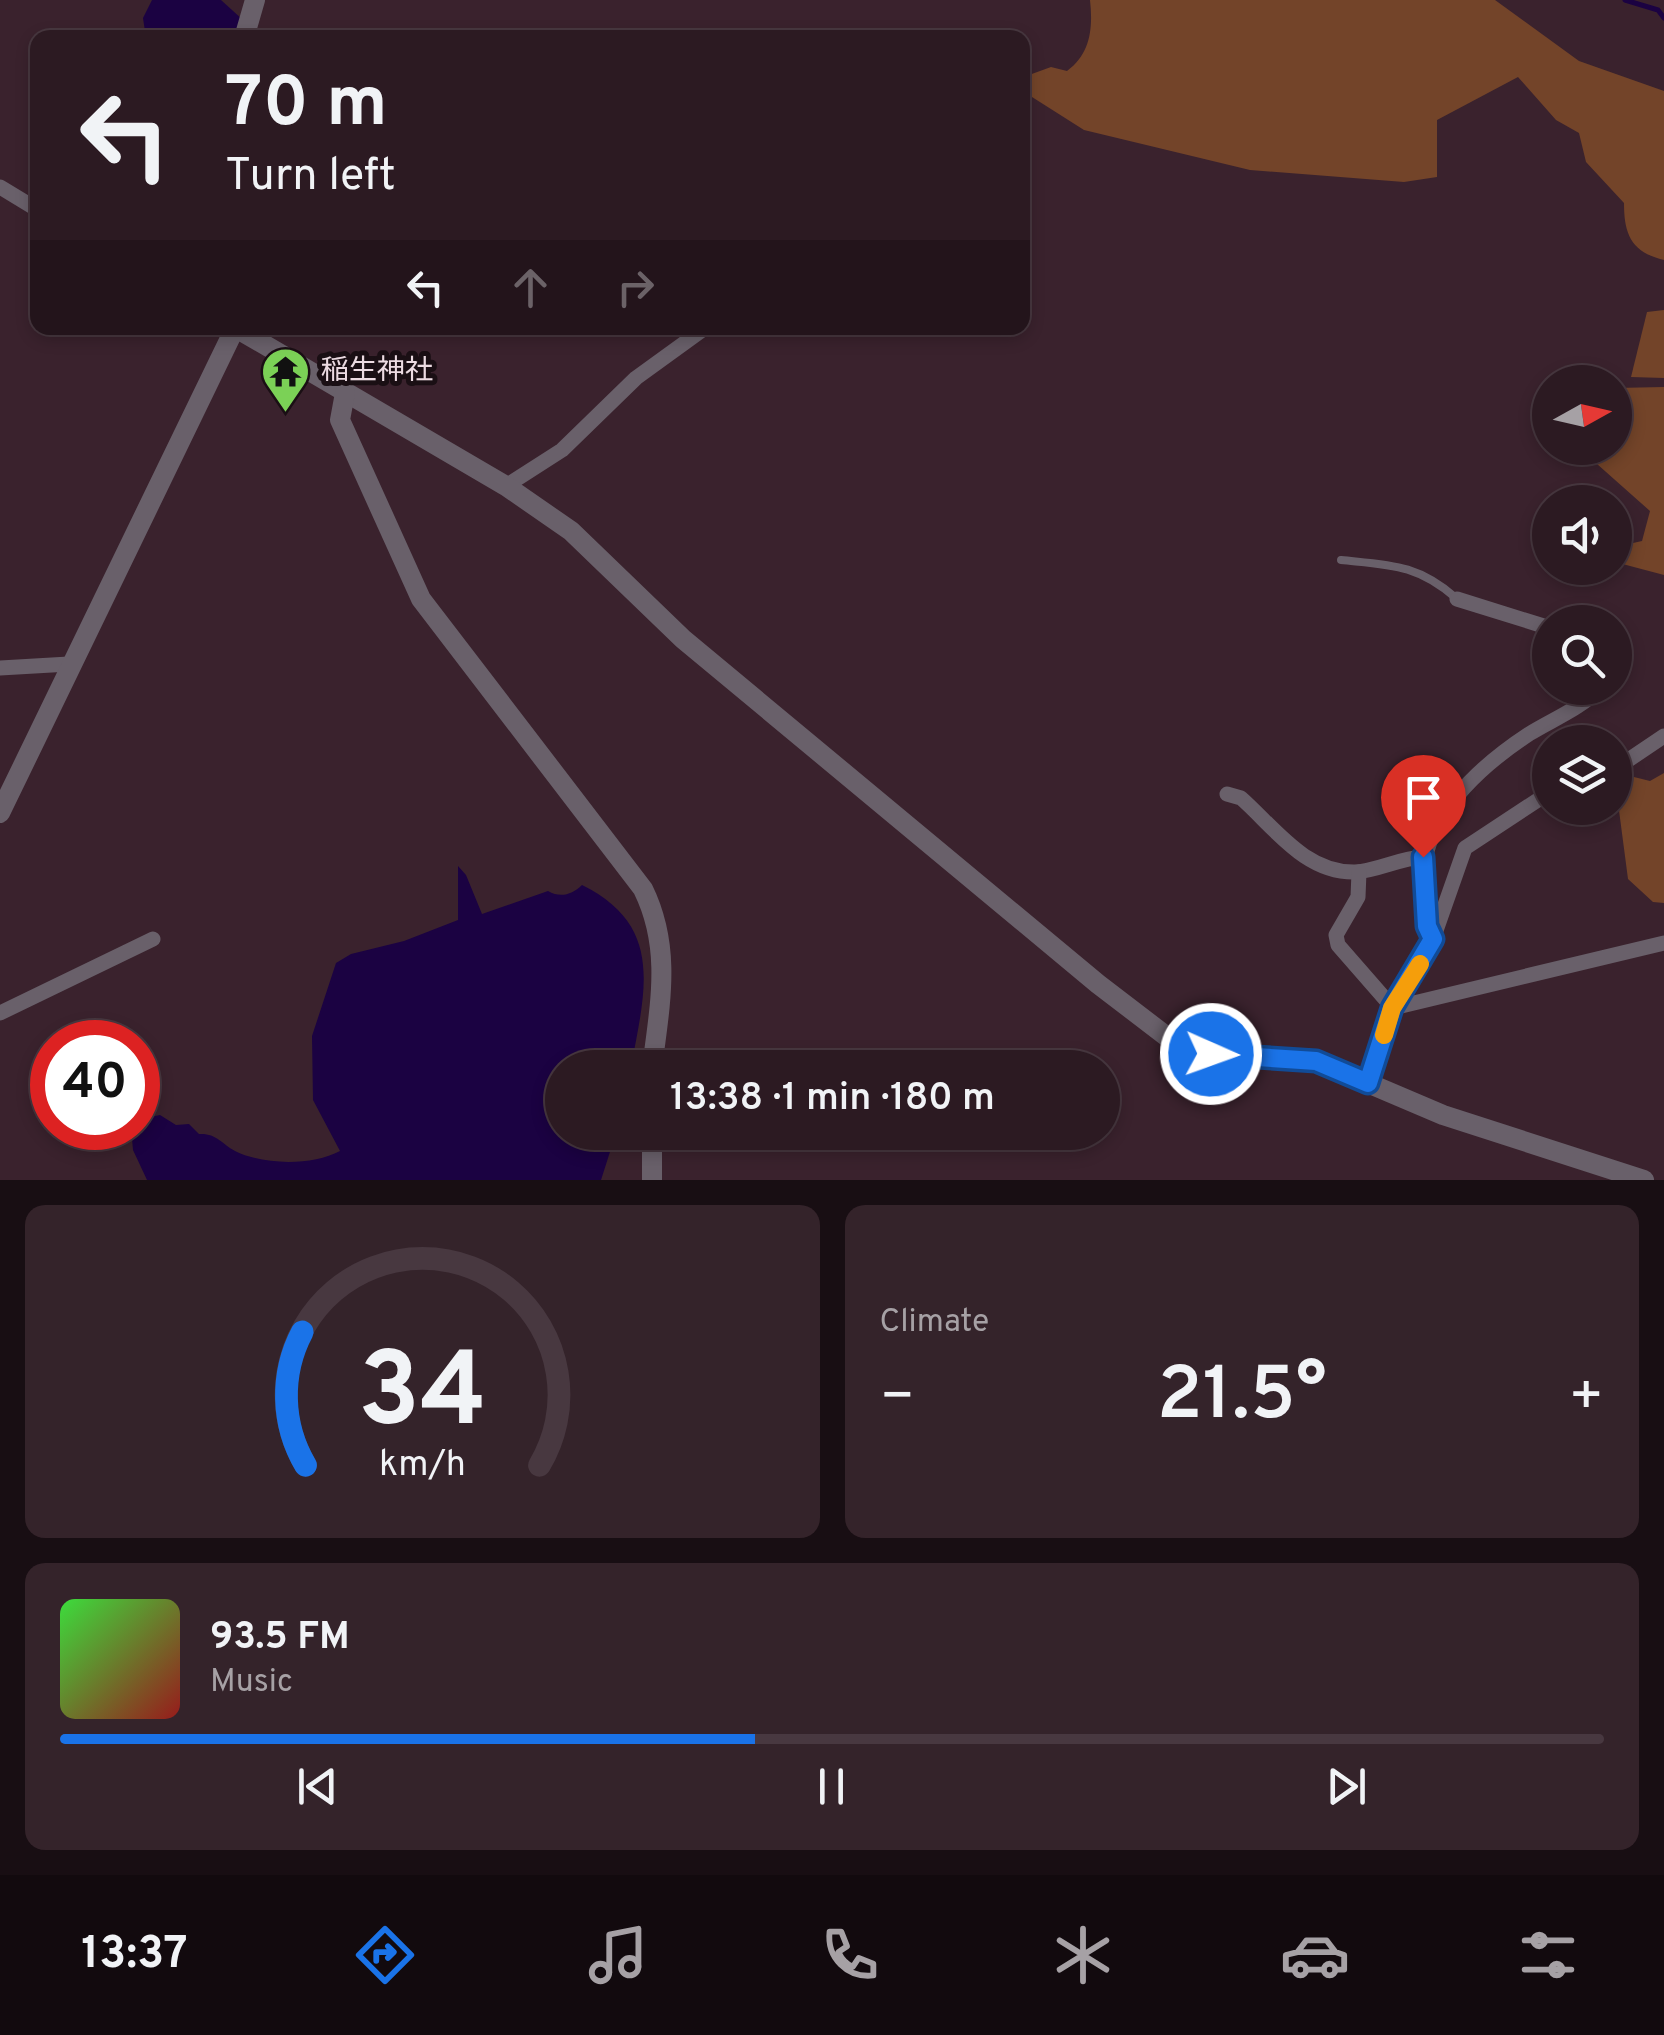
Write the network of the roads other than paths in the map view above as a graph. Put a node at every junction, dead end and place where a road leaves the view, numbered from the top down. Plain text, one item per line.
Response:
1 (255, 0) edge
2 (246, 30) edge
3 (0, 187) edge
4 (30, 205) edge
5 (232, 335) edge
6 (247, 335) edge
7 (695, 335) edge
8 (345, 393) junction
9 (506, 486) junction
10 (1341, 560) dead end
11 (1457, 599) joint
12 (1532, 622) edge
13 (70, 664) junction
14 (0, 668) edge
15 (1581, 705) edge
16 (1664, 736) edge
17 (1632, 758) edge
18 (1227, 794) dead end
19 (1532, 804) edge
20 (0, 813) edge
21 (1423, 857) junction
22 (1358, 872) junction
23 (153, 939) dead end
24 (1433, 939) junction
25 (1664, 944) edge
26 (1392, 1008) junction
27 (0, 1013) edge
28 (654, 1050) edge
29 (1368, 1083) junction
30 (652, 1150) edge
31 (652, 1180) edge
32 (1644, 1180) edge

1 - 2 street
3 - 4 street
5 - 13 street
6 - 8 street
7 - 9 street
8 - 9 street
8 - 28 street
9 - 29 street
10 - 11 lane
11 - 12 street
13 - 14 street
13 - 20 street
15 - 21 street
16 - 17 street
18 - 22 street
19 - 24 street
21 - 22 street
21 - 24 street
22 - 26 street
23 - 27 street
24 - 26 street
25 - 26 street
26 - 29 street
29 - 32 street
30 - 31 street

